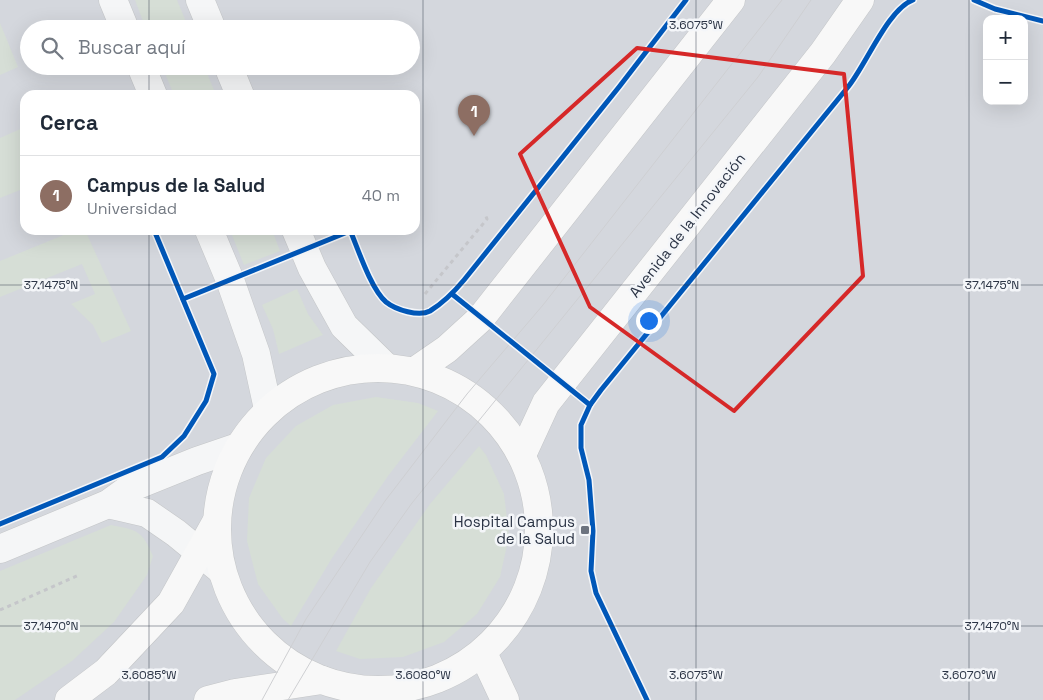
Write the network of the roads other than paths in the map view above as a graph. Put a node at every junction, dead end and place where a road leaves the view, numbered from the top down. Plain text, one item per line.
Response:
1 (113, 0) edge
2 (200, 0) edge
3 (731, 0) edge
4 (860, 0) edge
5 (121, 20) edge
6 (208, 20) edge
7 (145, 75) edge
8 (232, 75) edge
9 (151, 90) edge
10 (238, 90) edge
11 (211, 235) edge
12 (298, 235) edge
13 (386, 367) junction
14 (415, 371) junction
15 (268, 409) junction
16 (238, 447) junction
17 (522, 455) junction
18 (108, 504) junction
19 (0, 549) edge
20 (211, 561) junction
21 (483, 652) junction
22 (322, 680) junction
23 (401, 695) edge
24 (69, 700) edge
25 (208, 700) edge
26 (505, 700) edge

1 - 5 street
2 - 6 street
3 - 14 main road
4 - 17 main road, Avenida de la Innovación
7 - 9 street
8 - 10 street
11 - 15 street
12 - 13 street
13 - 14 main road
13 - 15 main road
14 - 17 main road
15 - 16 main road
16 - 18 street
16 - 20 main road
17 - 21 main road
18 - 19 street
18 - 20 street
20 - 22 main road
20 - 24 main road
21 - 23 main road
21 - 26 main road
22 - 23 main road
22 - 25 main road

